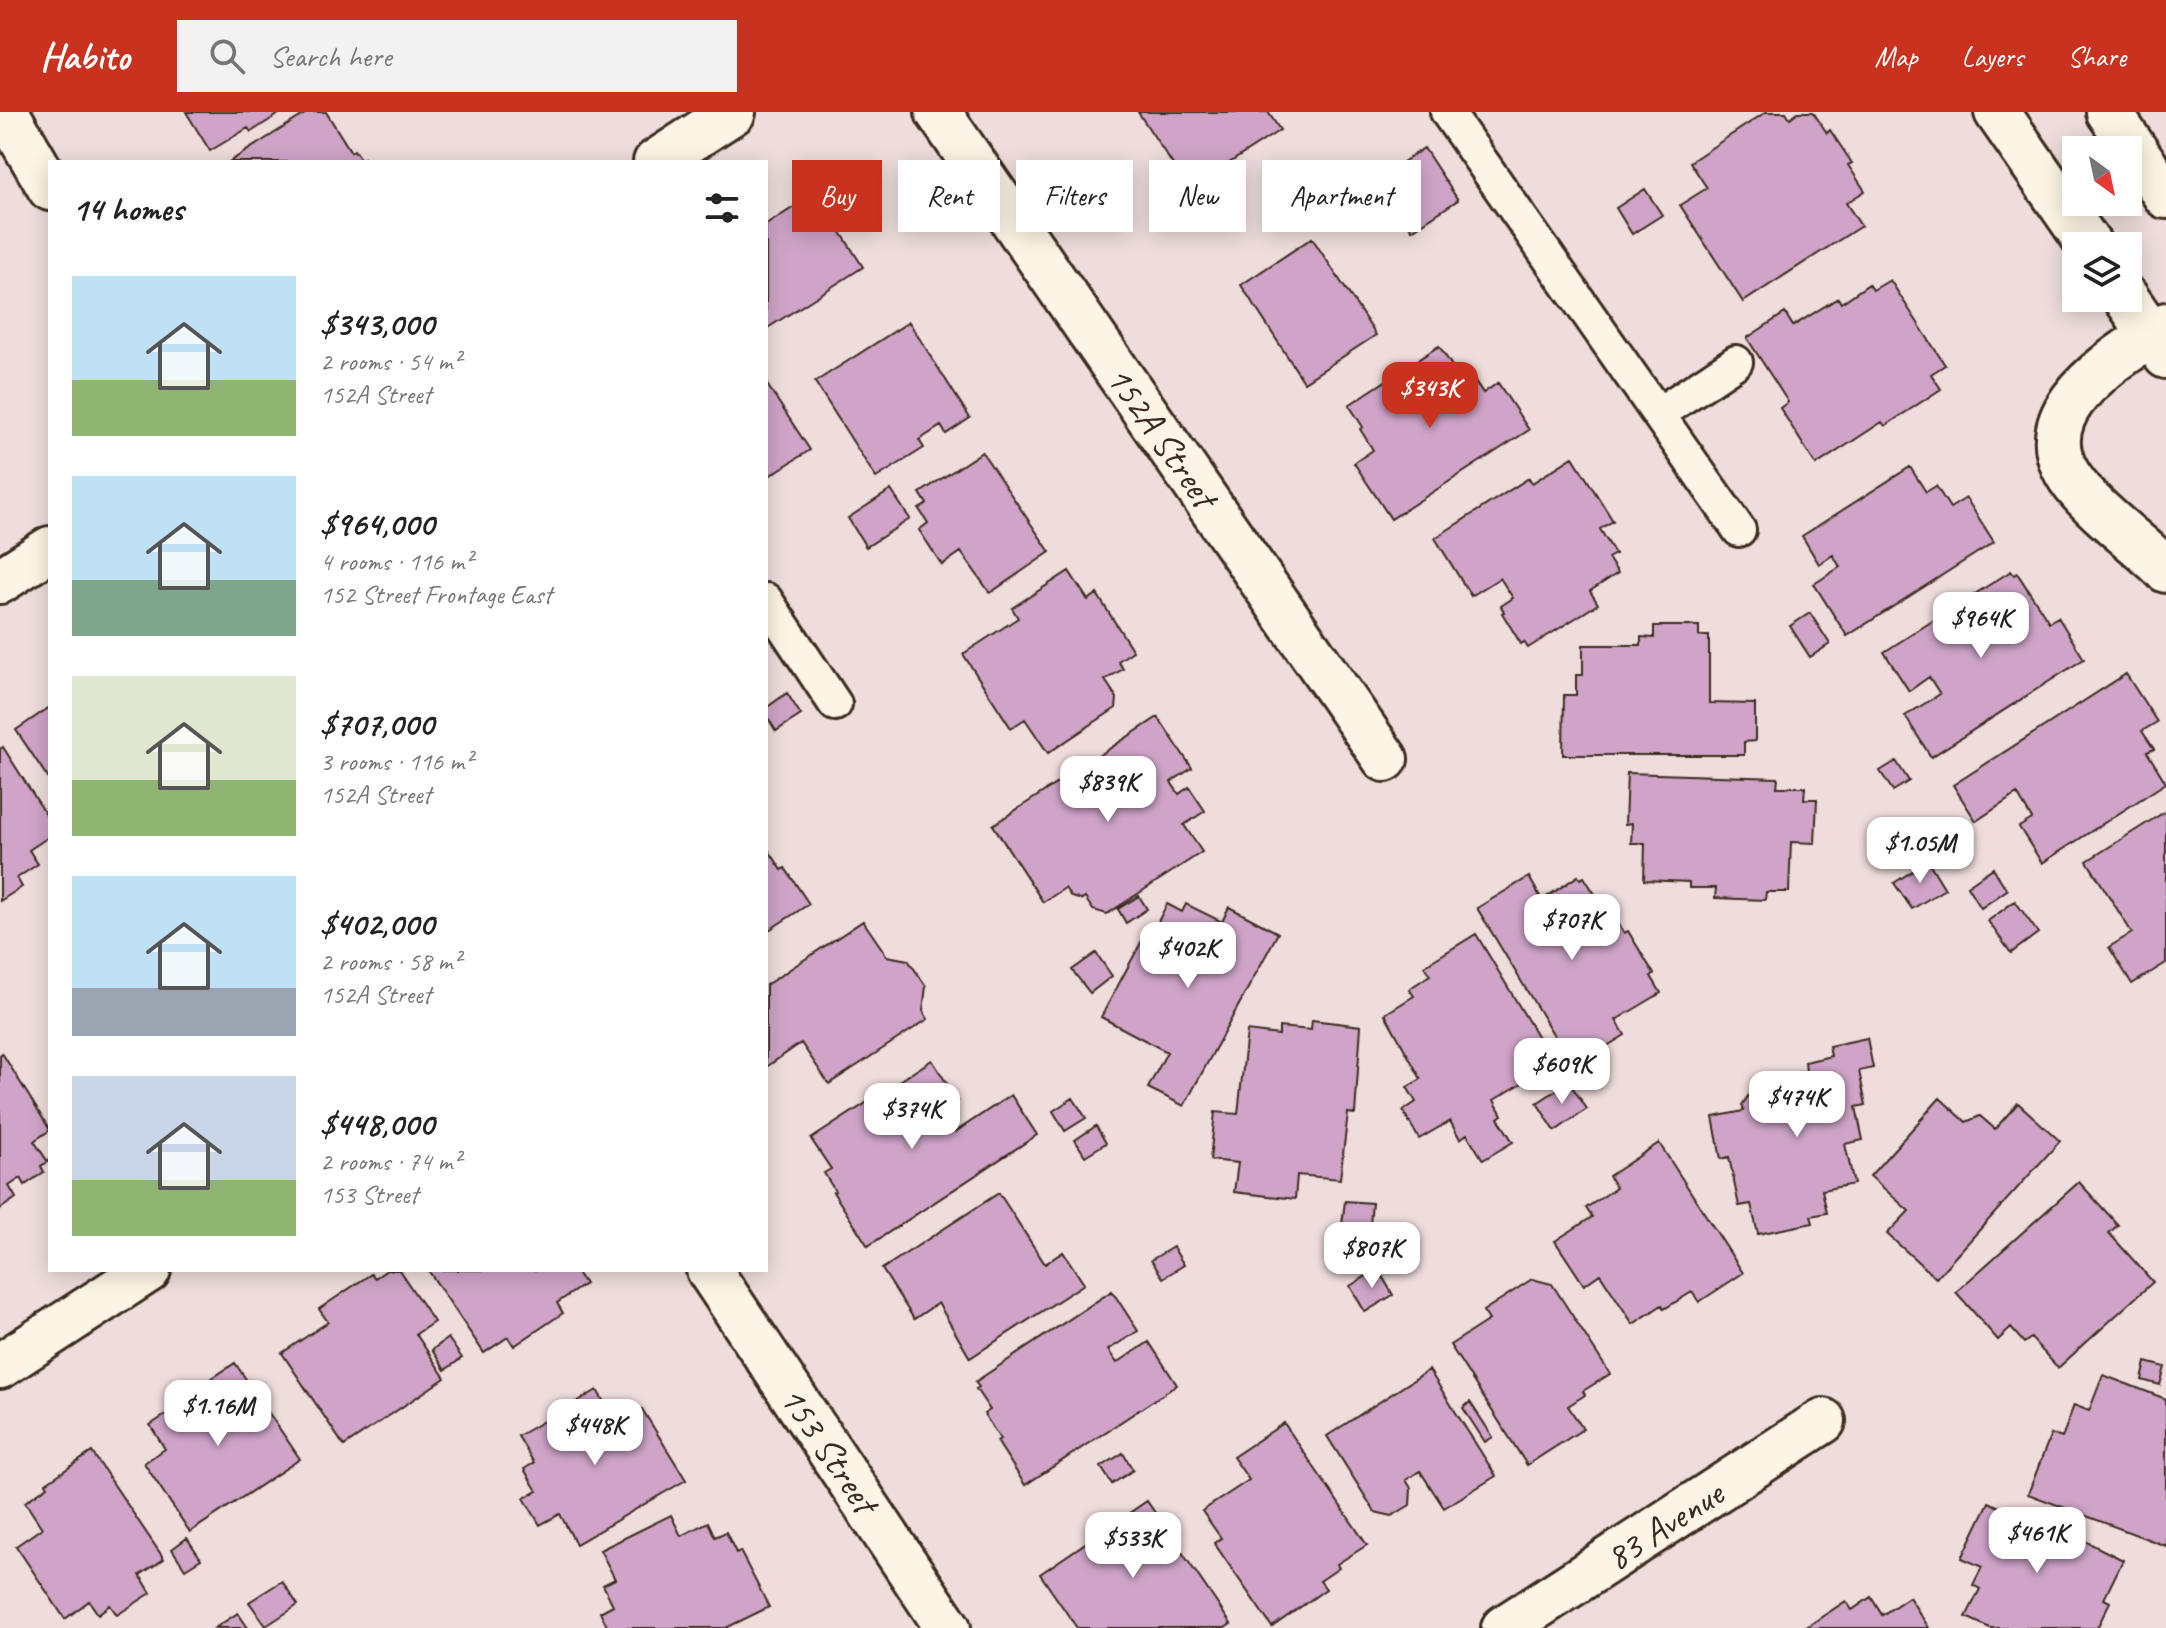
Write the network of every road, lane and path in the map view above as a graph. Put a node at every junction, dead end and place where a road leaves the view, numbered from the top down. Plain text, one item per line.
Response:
1 (6, 112) edge
2 (733, 112) edge
3 (938, 112) edge
4 (1447, 112) edge
5 (1997, 112) edge
6 (2109, 112) edge
7 (659, 160) edge
8 (48, 185) edge
9 (2166, 196) edge
10 (2080, 232) edge
11 (2138, 312) edge
12 (2161, 339) edge
13 (1736, 362) dead end
14 (1658, 414) junction
15 (1739, 530) dead end
16 (48, 550) edge
17 (2166, 570) edge
18 (0, 581) edge
19 (768, 603) edge
20 (835, 704) dead end
21 (1385, 759) dead end
22 (145, 1272) edge
23 (710, 1272) edge
24 (0, 1366) edge
25 (1823, 1421) dead end
26 (948, 1628) edge
27 (1504, 1628) edge

1 - 8 street
2 - 7 street
3 - 21 street, 152A Street
4 - 14 lane
5 - 10 street
6 - 9 street
11 - 12 street
12 - 17 street
13 - 14 lane
14 - 15 lane
16 - 18 street
19 - 20 lane
22 - 24 street
23 - 26 street, 153 Street
25 - 27 street, 83 Avenue

